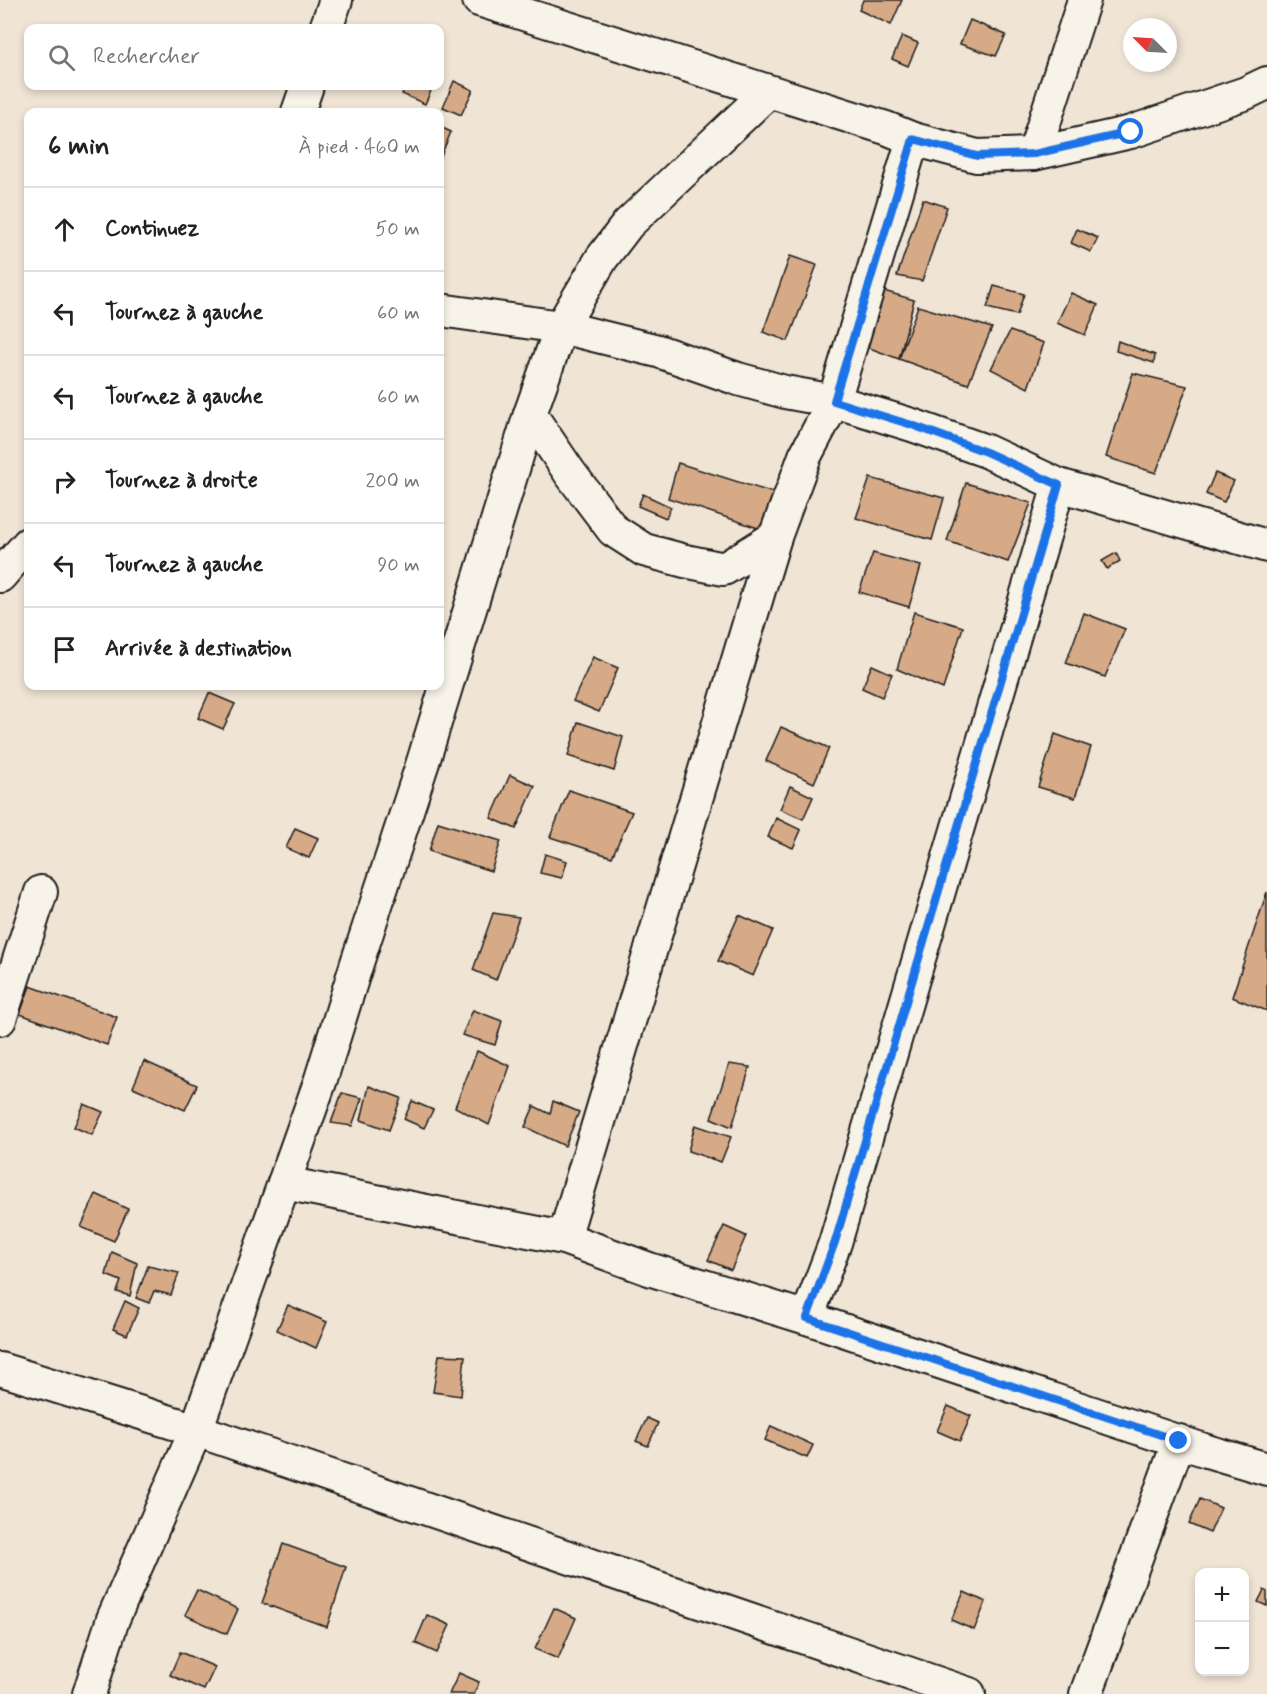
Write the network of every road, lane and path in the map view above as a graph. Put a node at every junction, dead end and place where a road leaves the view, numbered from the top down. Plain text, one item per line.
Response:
1 (336, 0) edge
2 (480, 0) edge
3 (1084, 0) edge
4 (327, 24) edge
5 (1267, 83) edge
6 (306, 90) edge
7 (768, 92) junction
8 (299, 108) edge
9 (913, 139) junction
10 (1034, 154) junction
11 (444, 311) edge
12 (561, 327) junction
13 (834, 401) junction
14 (530, 414) junction
15 (1059, 485) junction
16 (775, 537) junction
17 (1267, 546) edge
18 (24, 549) edge
19 (0, 576) edge
20 (41, 891) dead end
21 (0, 1019) edge
22 (284, 1183) junction
23 (564, 1238) junction
24 (807, 1318) junction
25 (0, 1369) edge
26 (196, 1430) junction
27 (1179, 1441) junction
28 (1267, 1469) edge
29 (89, 1694) edge
30 (969, 1694) edge
31 (1086, 1694) edge

1 - 4 street
2 - 7 street
3 - 10 street
5 - 10 street
6 - 8 street
7 - 9 street
7 - 12 street
9 - 10 street
9 - 13 street
11 - 12 street
12 - 13 street
12 - 14 street
13 - 15 street
13 - 16 street
14 - 16 street
14 - 22 street
15 - 17 street
15 - 24 street
16 - 23 street
18 - 19 street
20 - 21 street
22 - 23 street
22 - 26 street
23 - 24 street
24 - 27 street
25 - 26 street
26 - 29 street
26 - 30 street
27 - 28 street
27 - 31 street

